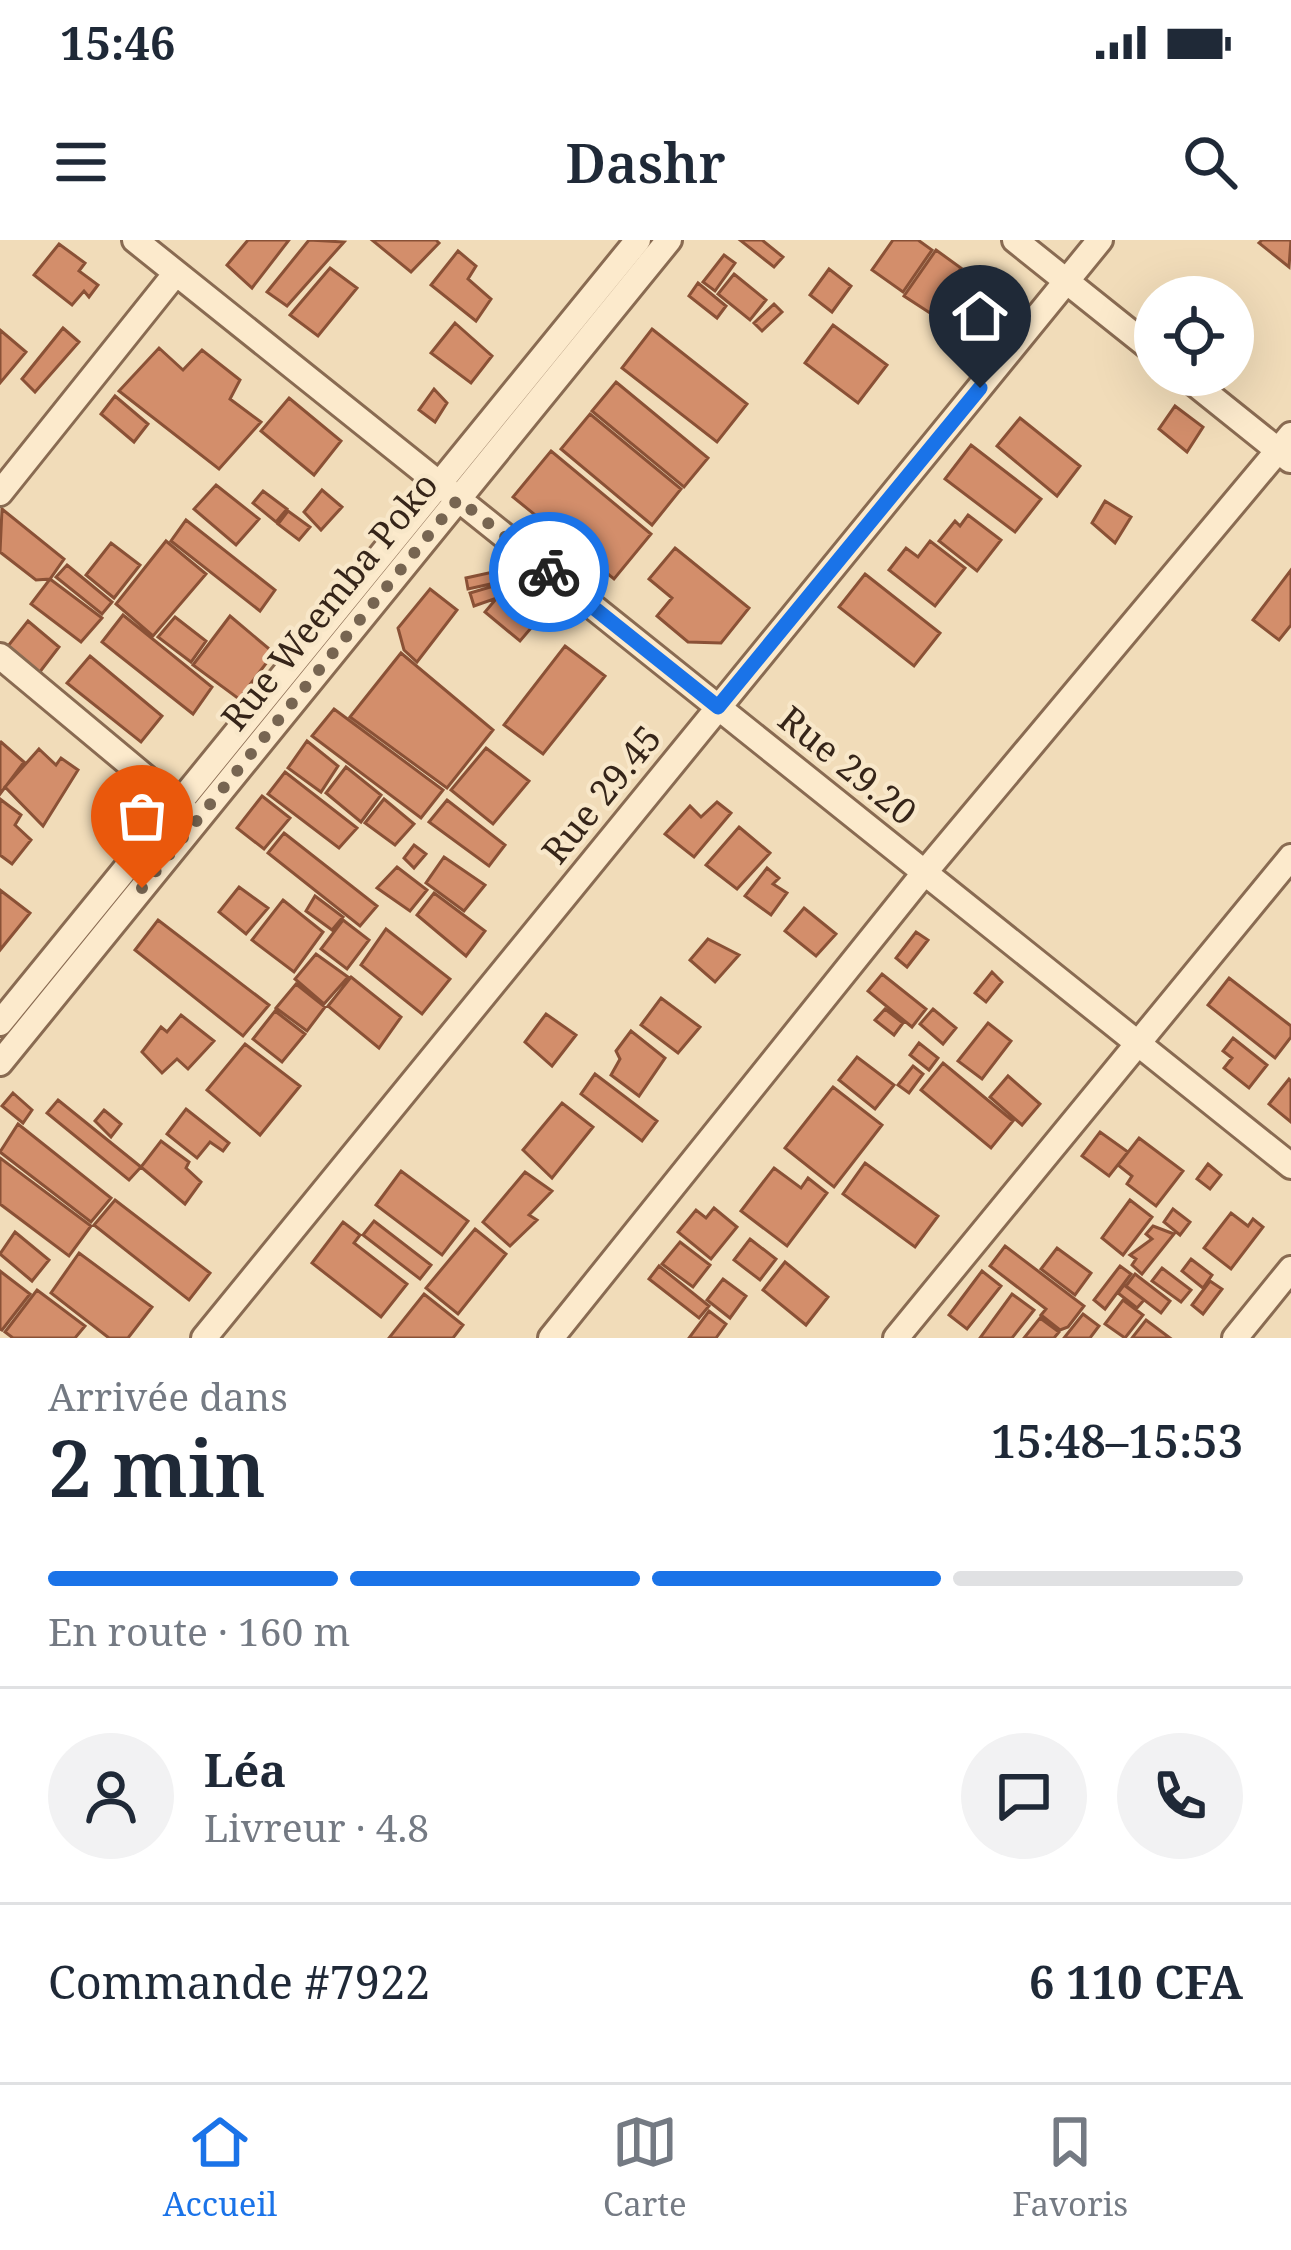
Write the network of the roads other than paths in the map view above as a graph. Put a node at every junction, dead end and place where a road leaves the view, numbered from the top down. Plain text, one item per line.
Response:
1 (135, 240) edge
2 (669, 240) edge
3 (1015, 240) edge
4 (1100, 240) edge
5 (630, 251) edge
6 (176, 273) junction
7 (1067, 282) junction
8 (1134, 335) edge
9 (1213, 396) edge
10 (1287, 449) edge
11 (449, 491) junction
12 (0, 493) edge
13 (0, 656) edge
14 (718, 707) junction
15 (188, 812) junction
16 (1291, 857) edge
17 (926, 872) junction
18 (0, 1023) edge
19 (1136, 1042) junction
20 (1, 1058) edge
21 (1291, 1166) edge
22 (1291, 1269) edge
23 (204, 1338) edge
24 (550, 1338) edge
25 (896, 1338) edge
26 (1235, 1338) edge

1 - 6 street, Rue 29.20
2 - 5 street, Rue Weemba Poko
3 - 7 street
4 - 7 street, Rue 29.45
5 - 11 street, Rue Weemba Poko
6 - 11 street, Rue 29.20
6 - 12 street
7 - 8 street
7 - 14 street, Rue 29.45
9 - 10 street
10 - 17 street
11 - 14 street, Rue 29.20
11 - 15 street, Rue Weemba Poko
13 - 15 street
14 - 17 street, Rue 29.20
14 - 23 street, Rue 29.45
15 - 18 street, Rue Weemba Poko
15 - 20 street, Rue Weemba Poko
16 - 19 street
17 - 19 street, Rue 29.20
17 - 24 street
19 - 21 street, Rue 29.20
19 - 25 street
22 - 26 street

